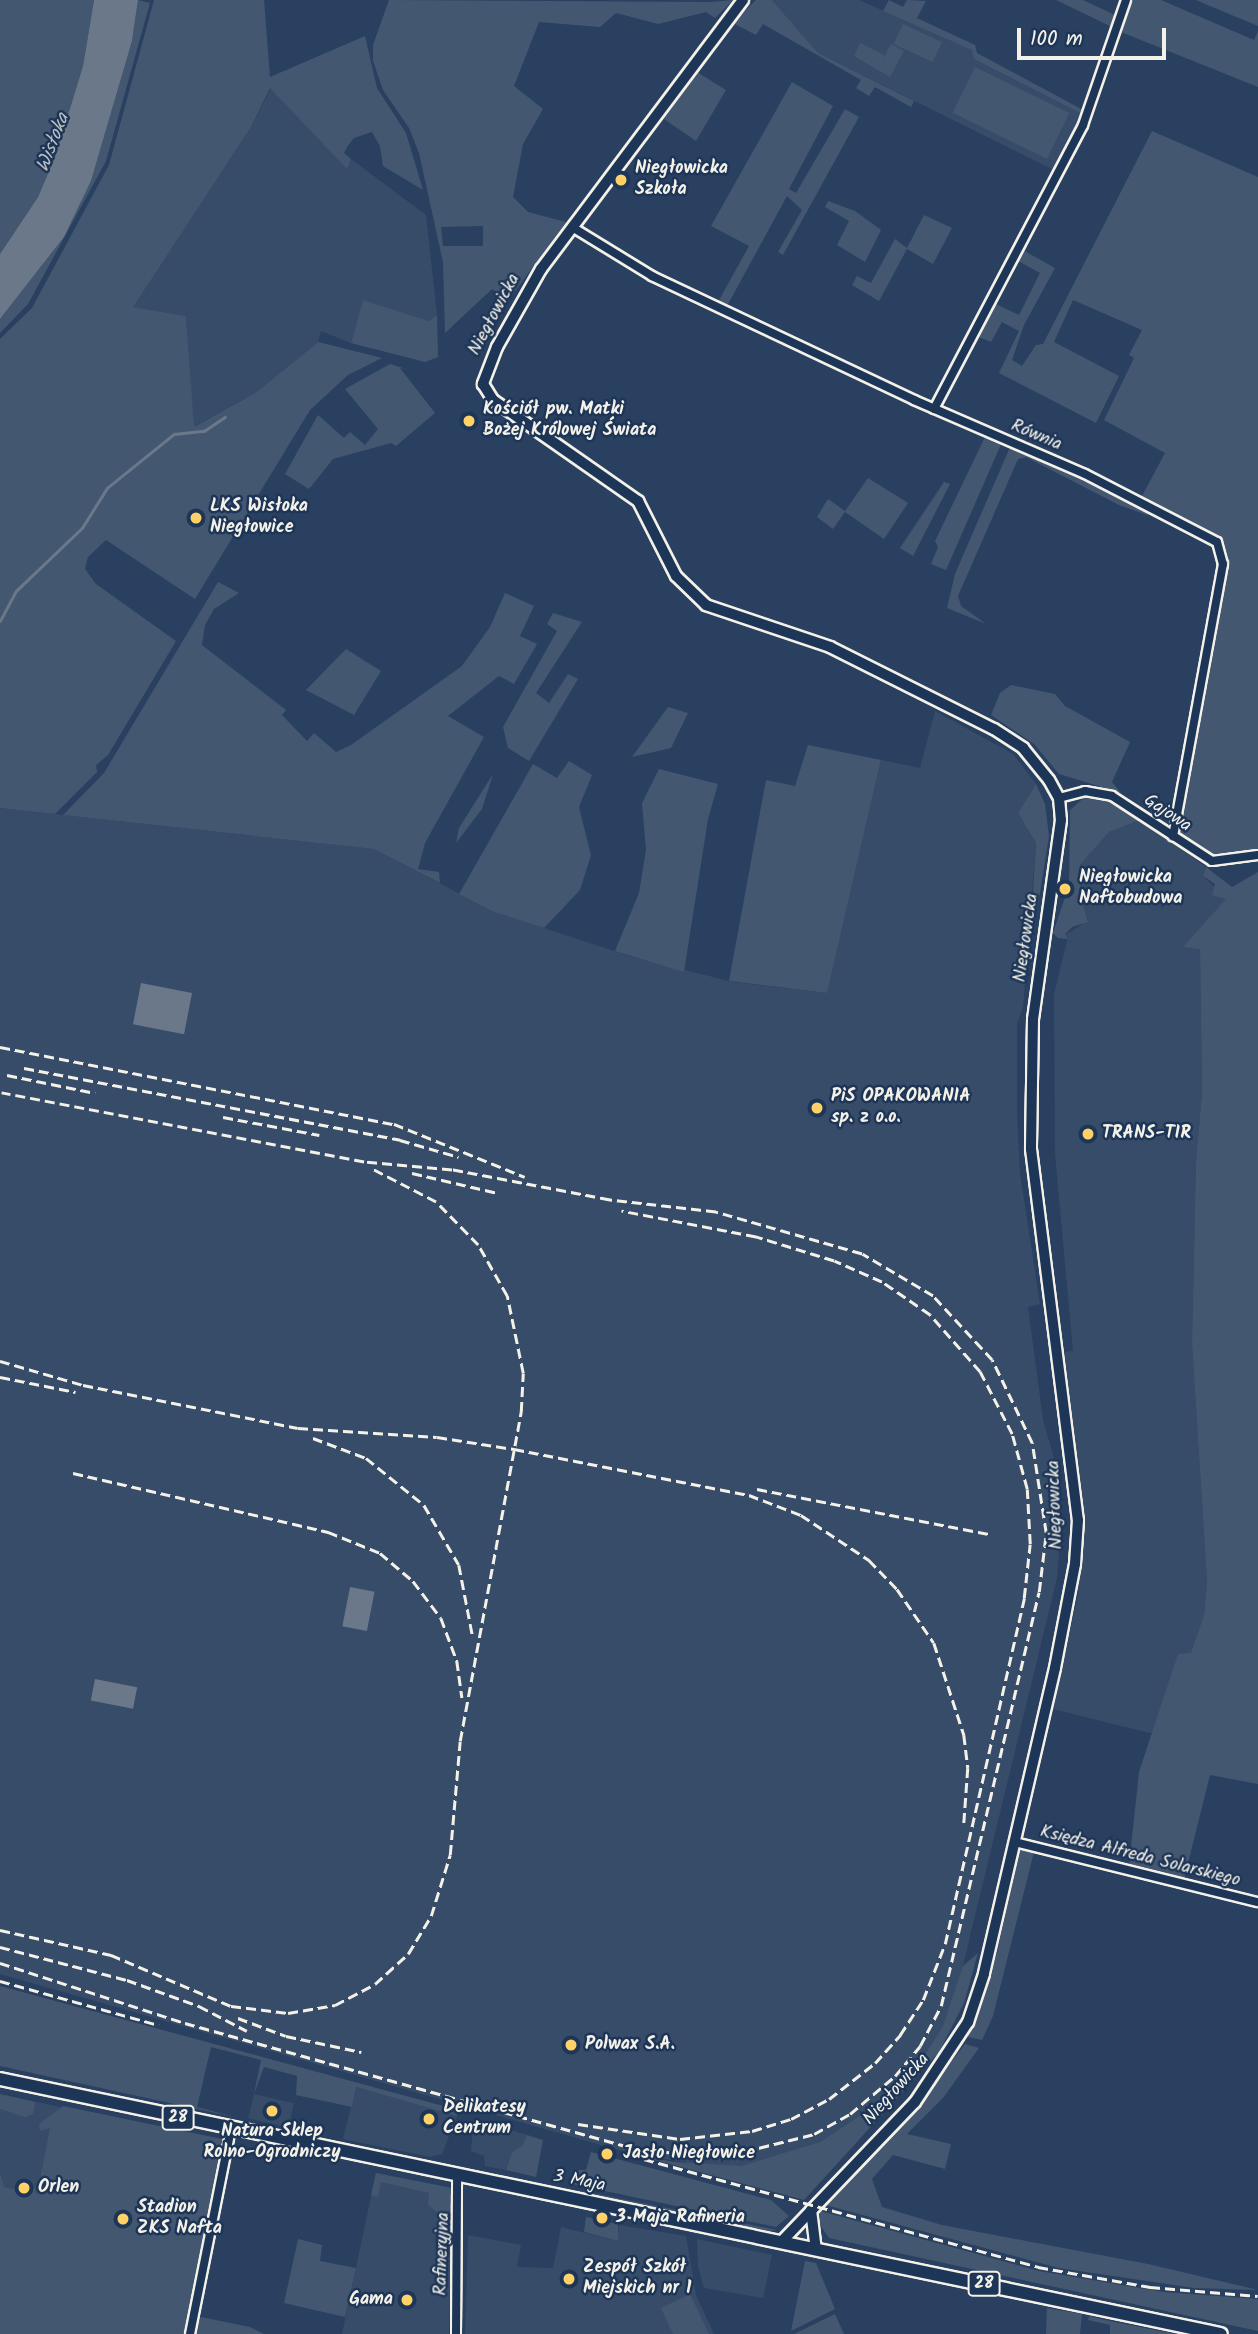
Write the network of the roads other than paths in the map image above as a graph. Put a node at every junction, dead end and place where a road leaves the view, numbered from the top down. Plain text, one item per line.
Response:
1 (743, 0) edge
2 (1126, 0) edge
3 (572, 227) junction
4 (934, 409) junction
5 (1059, 798) junction
6 (1173, 836) junction
7 (1258, 855) edge
8 (1015, 1842) junction
9 (1258, 1902) edge
10 (0, 2079) edge
11 (231, 2128) junction
12 (457, 2176) junction
13 (811, 2210) junction
14 (782, 2241) junction
15 (816, 2248) junction
16 (190, 2334) edge
17 (456, 2334) edge
18 (1221, 2334) edge

1 - 3 street, Niegłowicka
2 - 4 street
3 - 4 street, Równia
3 - 5 street, Niegłowicka
4 - 6 street, Równia
5 - 6 street, Gajowa
5 - 8 street, Niegłowicka
6 - 7 street, Gajowa
8 - 9 street, Księdza Alfreda Solarskiego
8 - 13 street, Niegłowicka
10 - 11 main road, 3 Maja / 28
11 - 12 main road, 3 Maja / 28
11 - 16 street
12 - 14 main road, 3 Maja / 28
12 - 17 street, Rafineryjna
13 - 14 street, Niegłowicka
13 - 15 street
14 - 15 main road, 3 Maja / 28
15 - 18 main road, 3 Maja / 28

